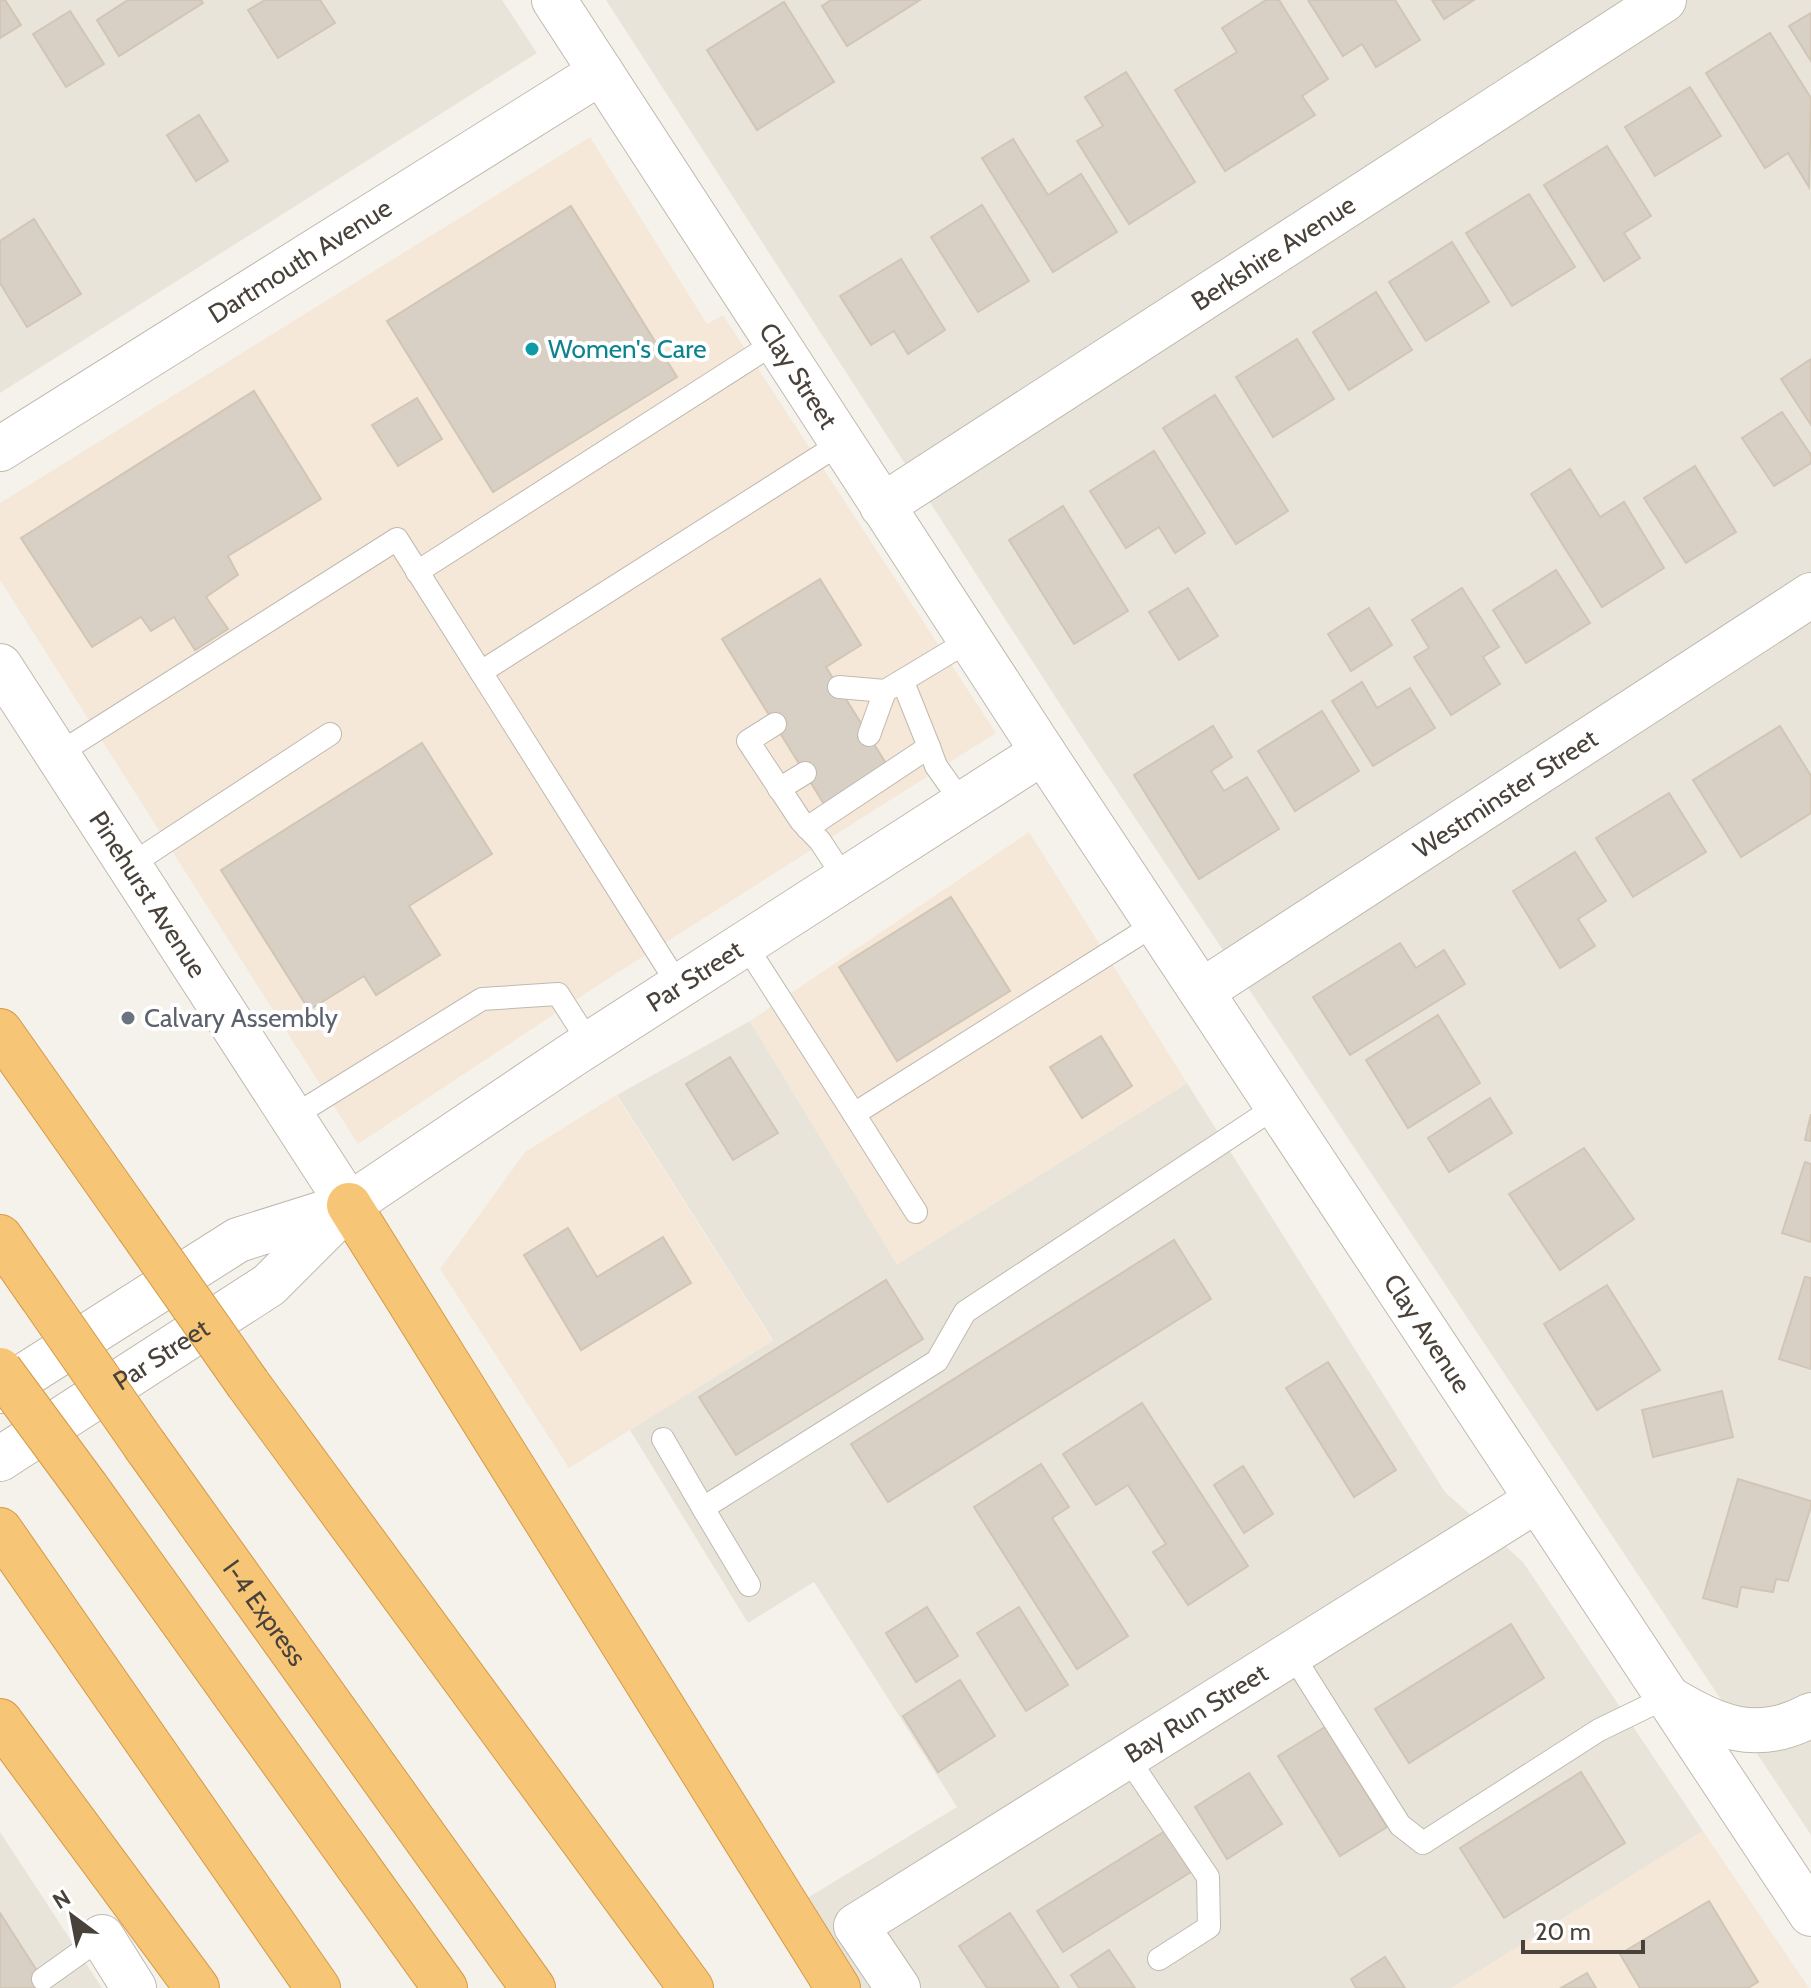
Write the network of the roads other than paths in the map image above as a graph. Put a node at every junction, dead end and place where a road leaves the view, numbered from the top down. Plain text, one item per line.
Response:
1 (1664, 0) edge
2 (563, 3) edge
3 (601, 72) junction
4 (776, 342) junction
5 (841, 443) junction
6 (0, 449) edge
7 (882, 506) junction
8 (417, 572) junction
9 (1811, 595) edge
10 (970, 640) junction
11 (0, 666) edge
12 (481, 672) junction
13 (839, 687) dead end
14 (894, 687) junction
15 (775, 724) dead end
16 (330, 734) dead end
17 (869, 735) dead end
18 (929, 747) junction
19 (1043, 752) junction
20 (58, 754) junction
21 (805, 773) dead end
22 (779, 789) junction
23 (963, 804) junction
24 (807, 828) junction
25 (129, 866) junction
26 (845, 879) junction
27 (1157, 923) junction
28 (745, 944) junction
29 (679, 986) junction
30 (1202, 991) junction
31 (0, 1031) edge
32 (590, 1044) junction
33 (1277, 1106) junction
34 (854, 1114) junction
35 (292, 1117) junction
36 (349, 1205) junction
37 (916, 1212) dead end
38 (0, 1237) edge
39 (0, 1370) edge
40 (0, 1391) edge
41 (663, 1439) dead end
42 (0, 1459) edge
43 (1537, 1500) junction
44 (703, 1508) junction
45 (2, 1534) edge
46 (749, 1585) dead end
47 (1292, 1654) junction
48 (1667, 1697) junction
49 (1811, 1715) edge
50 (0, 1721) edge
51 (1127, 1757) junction
52 (1811, 1914) edge
53 (102, 1937) joint
54 (1159, 1959) dead end
55 (43, 1979) dead end
56 (134, 1988) edge
57 (197, 1988) edge
58 (318, 1988) edge
59 (445, 1988) edge
60 (533, 1988) edge
61 (691, 1988) edge
62 (838, 1988) edge
63 (898, 1988) edge

1 - 7 street, Berkshire Avenue
2 - 3 street, Clay Street
3 - 4 street, Clay Street
3 - 6 street, Dartmouth Avenue
4 - 5 street, Clay Street
4 - 8 lane
5 - 7 street, Clay Street
5 - 12 lane
7 - 10 street, Clay Street
8 - 12 lane
8 - 20 lane
9 - 30 street, Westminster Street
10 - 14 lane
10 - 19 street, Clay Street
11 - 20 street, Pinehurst Avenue
12 - 29 lane
13 - 14 lane
14 - 17 lane
14 - 18 lane
15 - 22 lane
16 - 25 lane
18 - 23 lane
18 - 24 lane
19 - 23 street, Par Street
19 - 27 street, Clay Avenue
20 - 25 street, Pinehurst Avenue
21 - 22 lane
22 - 24 lane
23 - 26 street, Par Street
24 - 26 lane
25 - 35 street, Pinehurst Avenue
26 - 28 street, Par Street
27 - 30 street, Clay Avenue
27 - 34 lane
28 - 29 street, Par Street
28 - 34 lane
29 - 32 street, Par Street
30 - 33 street, Clay Avenue
31 - 61 highway, bridge
32 - 35 lane
32 - 36 street, Par Street
33 - 43 street, Clay Avenue
33 - 44 lane
34 - 37 lane
35 - 36 street, Pinehurst Avenue
36 - 40 street, Par Street
36 - 42 street, Par Street
36 - 62 highway
38 - 60 highway, I-4 Express, bridge
39 - 59 highway, bridge
41 - 44 lane
43 - 47 street, Bay Run Street
43 - 48 street, Clay Avenue
44 - 46 lane
45 - 58 highway
47 - 48 lane
47 - 51 street, Bay Run Street
48 - 49 street
48 - 52 street, Clay Avenue
50 - 57 highway
51 - 54 lane
51 - 63 street, Bay Run Street
53 - 55 lane
53 - 56 street

